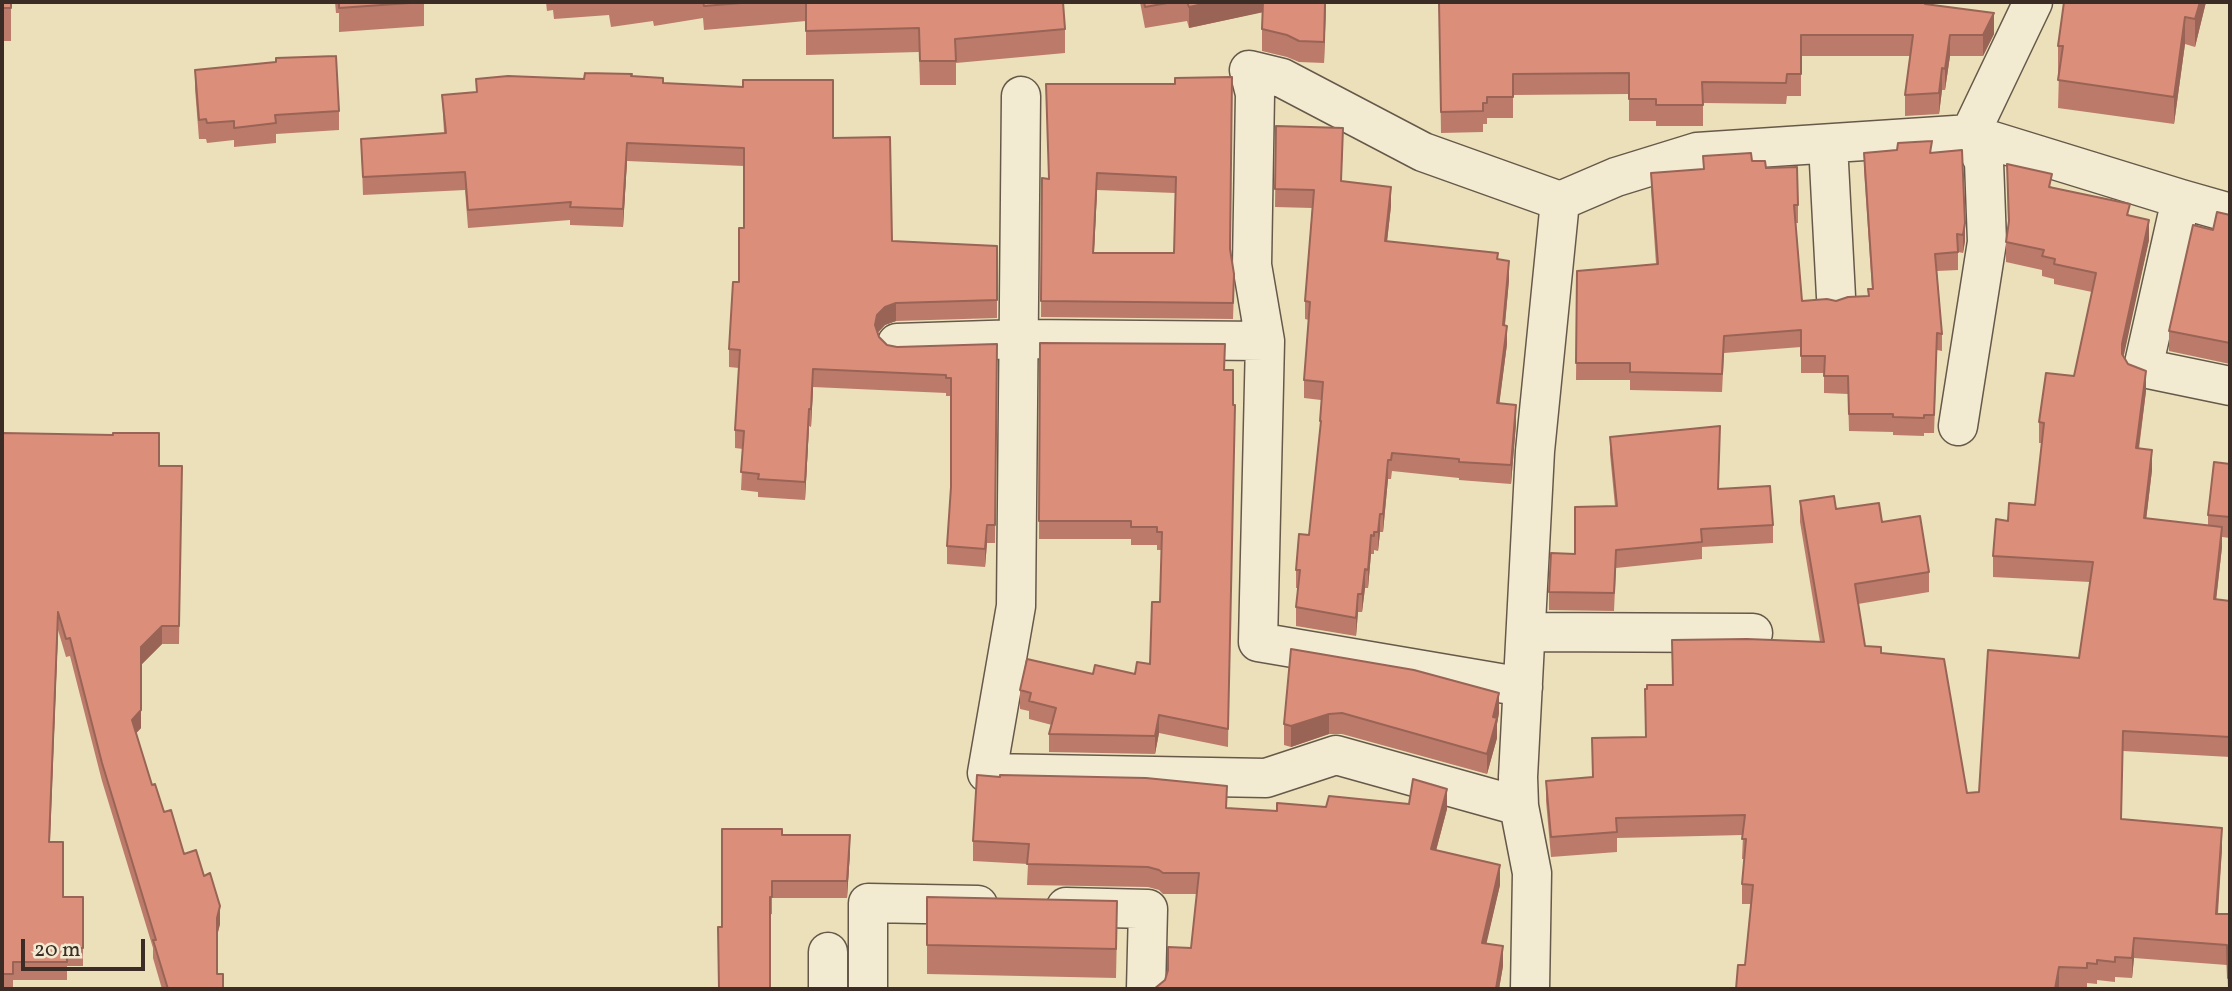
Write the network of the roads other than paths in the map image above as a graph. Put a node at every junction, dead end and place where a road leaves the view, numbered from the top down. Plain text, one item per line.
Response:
1 (2033, 2) edge
2 (1021, 96) dead end
3 (1970, 134) junction
4 (1828, 144) junction
5 (2181, 199) junction
6 (1560, 201) junction
7 (2230, 213) edge
8 (1836, 298) edge
9 (1020, 339) junction
10 (1265, 341) junction
11 (897, 343) dead end
12 (2230, 386) edge
13 (1958, 426) dead end
14 (1526, 632) junction
15 (1753, 633) dead end
16 (1523, 687) junction
17 (1519, 806) junction
18 (867, 989) edge
19 (1146, 989) edge
20 (1531, 989) edge

1 - 3 street
2 - 9 street
3 - 4 street
3 - 5 street
3 - 13 street
4 - 6 street
4 - 8 street
5 - 7 street
5 - 12 street
6 - 10 street
6 - 14 street
9 - 10 street
9 - 11 street
9 - 17 street
10 - 16 street
14 - 15 street
14 - 16 street
16 - 17 street
17 - 20 street
18 - 19 street

